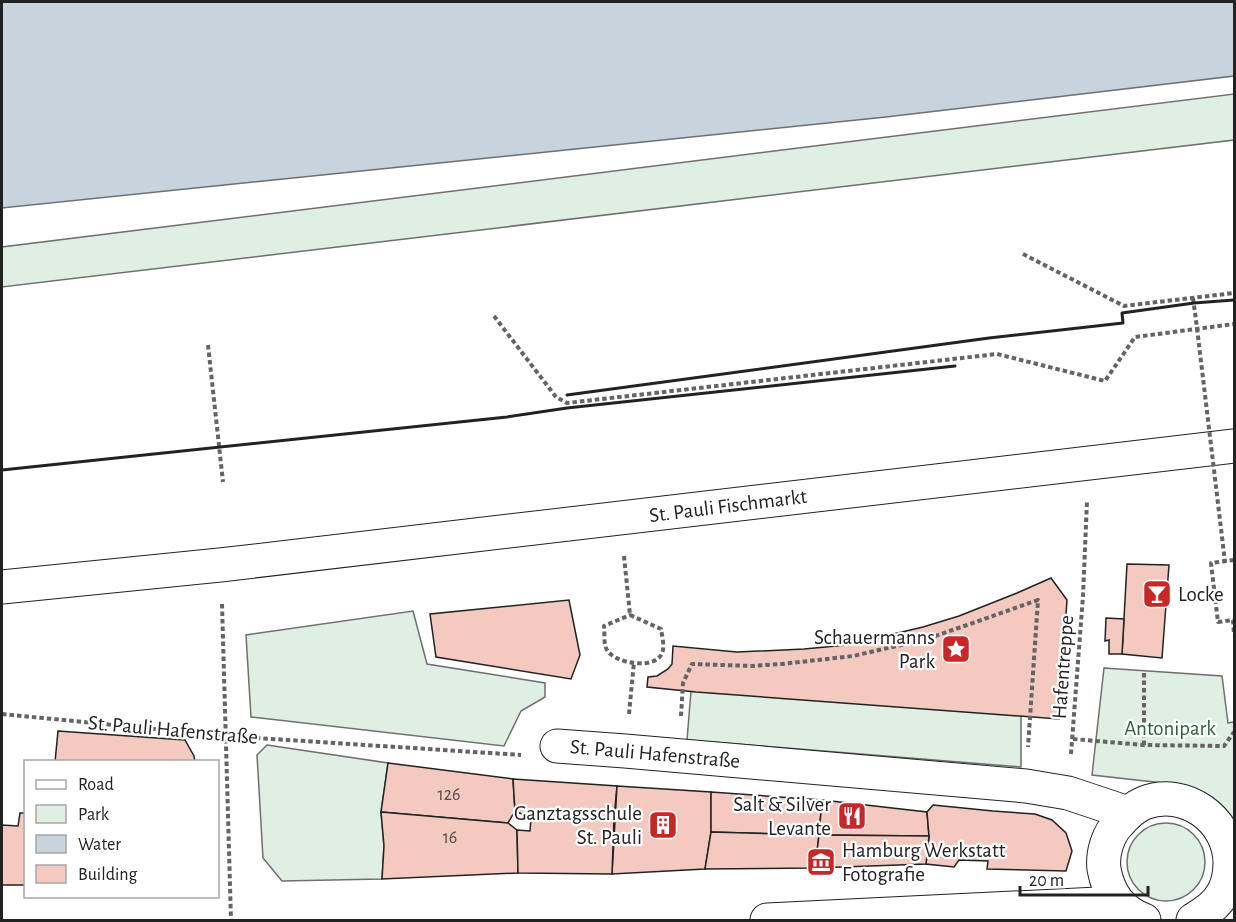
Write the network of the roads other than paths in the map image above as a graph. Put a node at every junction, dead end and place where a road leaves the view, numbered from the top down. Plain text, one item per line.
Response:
1 (1234, 446) edge
2 (2, 587) edge
3 (557, 746) road end
4 (1128, 813) junction
5 (1229, 830) edge
6 (1131, 912) edge
7 (1207, 917) edge
8 (767, 921) edge

1 - 2 main road, St. Pauli Fischmarkt
3 - 4 main road, St. Pauli Hafenstraße
4 - 5 main road
4 - 6 main road
5 - 7 main road
6 - 8 main road

